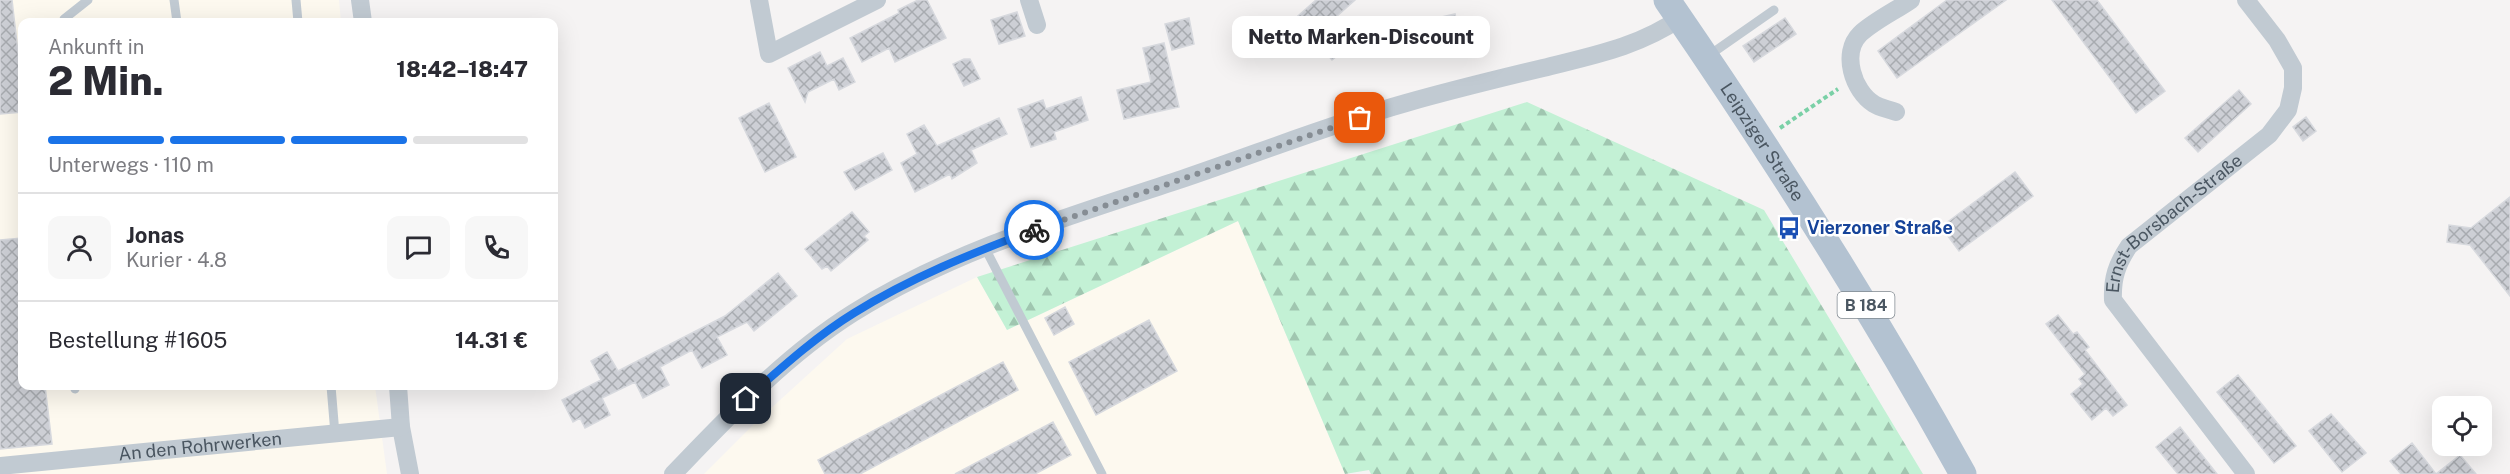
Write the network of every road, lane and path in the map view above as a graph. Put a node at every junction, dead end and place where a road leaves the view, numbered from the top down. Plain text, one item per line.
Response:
1 (88, 0) edge
2 (174, 0) edge
3 (296, 0) edge
4 (360, 0) edge
5 (759, 0) edge
6 (877, 0) edge
7 (1029, 0) edge
8 (1911, 0) edge
9 (2247, 0) edge
10 (1673, 9) edge
11 (1774, 10) dead end
12 (65, 18) edge
13 (176, 18) edge
14 (298, 18) edge
15 (362, 18) edge
16 (1037, 25) dead end
17 (1706, 57) junction
18 (1854, 78) junction
19 (1896, 112) dead end
20 (1762, 140) junction
21 (985, 248) junction
22 (331, 390) edge
23 (398, 390) edge
24 (402, 427) junction
25 (335, 434) junction
26 (0, 466) edge
27 (410, 474) edge
28 (673, 474) edge
29 (1102, 474) edge
30 (1963, 474) edge
31 (2246, 474) edge

1 - 12 lane
2 - 13 lane
3 - 14 lane
4 - 15 street
5 - 6 street
7 - 16 street
8 - 18 street
9 - 31 street, Ernst-Borsbach-Straße
10 - 17 main road, Leipziger Straße / B 184
10 - 21 street
11 - 17 lane
17 - 20 main road, Leipziger Straße / B 184
18 - 19 street
18 - 20 path
20 - 30 main road, Leipziger Straße / B 184
21 - 28 street
21 - 29 lane
22 - 25 lane
23 - 24 street
24 - 25 street, An den Rohrwerken
24 - 27 street
25 - 26 street, An den Rohrwerken

